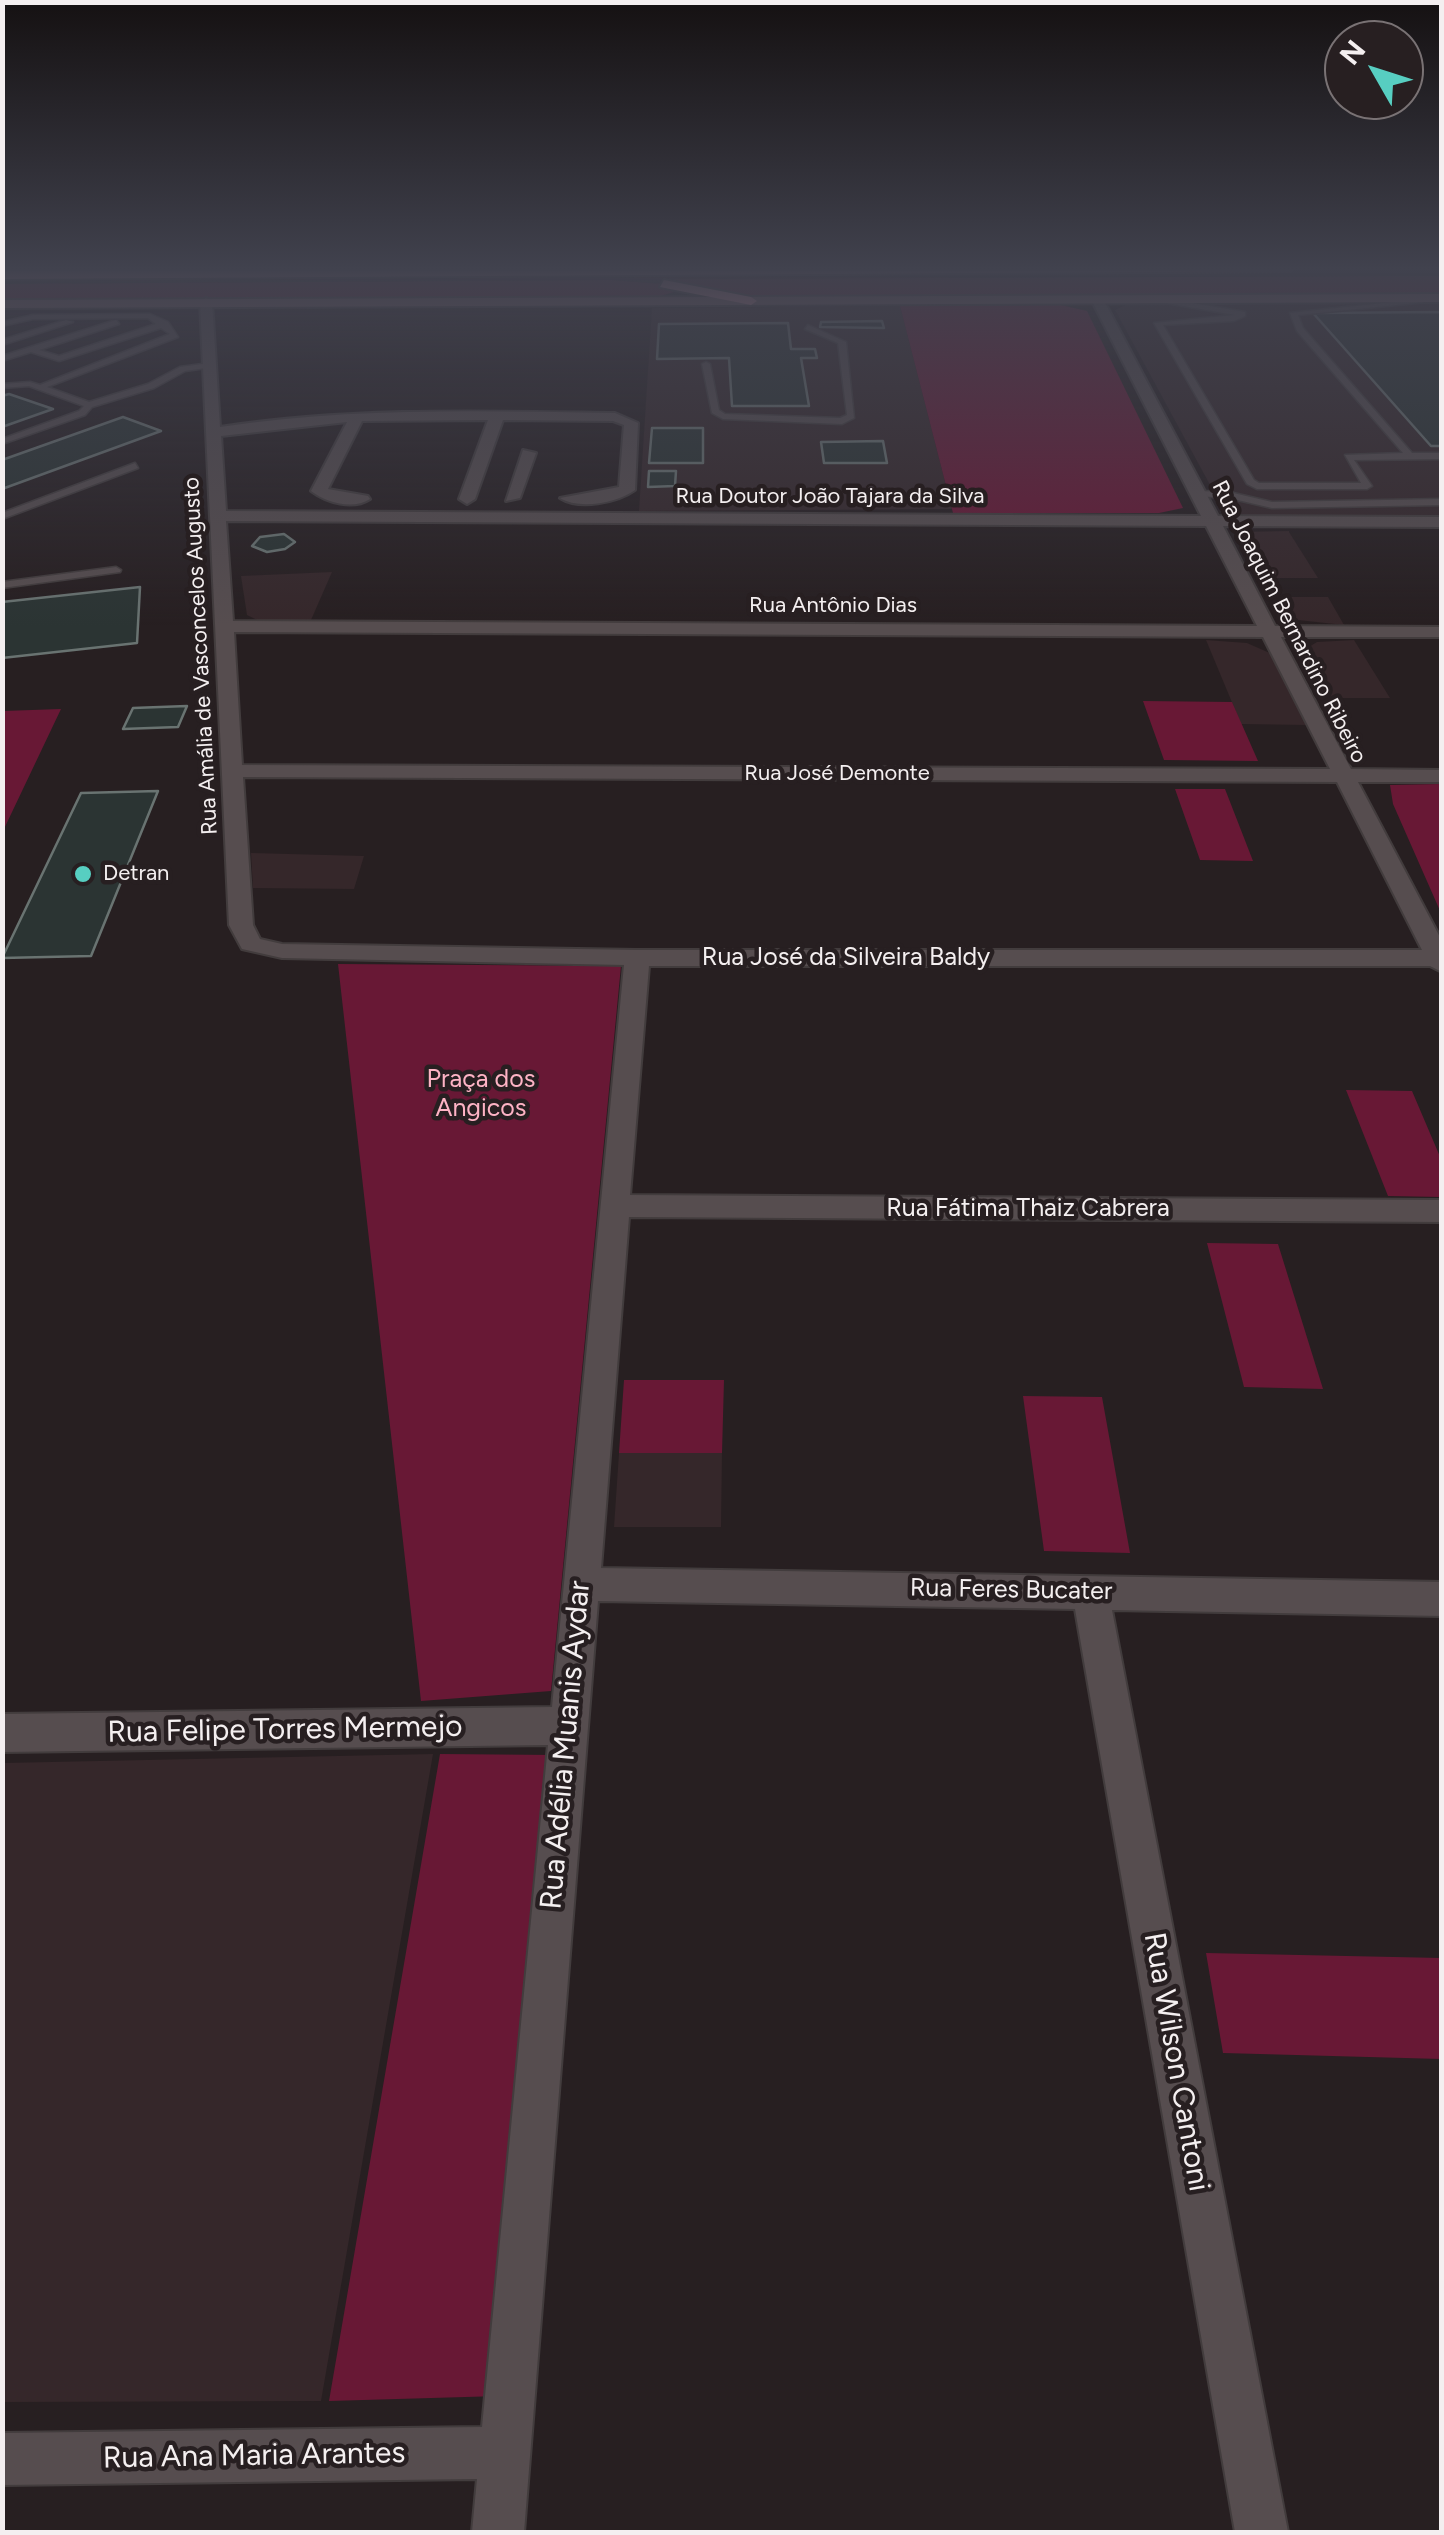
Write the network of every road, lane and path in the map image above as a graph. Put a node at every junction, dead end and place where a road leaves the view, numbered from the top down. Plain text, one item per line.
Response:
1 (47, 389) edge
2 (154, 389) edge
3 (211, 389) edge
4 (711, 389) edge
5 (848, 389) edge
6 (1144, 389) edge
7 (1196, 389) edge
8 (1352, 389) edge
9 (89, 405) junction
10 (497, 416) junction
11 (356, 420) junction
12 (213, 433) junction
13 (2, 442) edge
14 (528, 454) dead end
15 (1410, 456) junction
16 (1442, 456) edge
17 (135, 466) dead end
18 (1368, 486) junction
19 (1198, 494) junction
20 (489, 498) junction
21 (531, 498) dead end
22 (549, 498) dead end
23 (411, 499) dead end
24 (448, 499) dead end
25 (1442, 502) edge
26 (1378, 503) junction
27 (2, 516) edge
28 (218, 516) junction
29 (1212, 522) junction
30 (1442, 522) edge
31 (116, 570) dead end
32 (2, 585) edge
33 (224, 626) junction
34 (1269, 631) junction
35 (1442, 632) edge
36 (232, 772) junction
37 (1344, 776) junction
38 (1442, 776) edge
39 (251, 944) joint
40 (636, 958) junction
41 (1440, 960) edge
42 (614, 1206) junction
43 (1442, 1212) edge
44 (580, 1584) junction
45 (1090, 1590) junction
46 (1442, 1599) edge
47 (567, 1726) junction
48 (2, 1733) edge
49 (506, 2452) junction
50 (2, 2459) edge
51 (498, 2532) edge
52 (1262, 2532) edge

1 - 9 lane
2 - 9 lane
3 - 12 street, Rua Amália de Vasconcelos Augusto
4 - 5 lane
6 - 19 street, Rua Joaquim Bernardino Ribeiro
7 - 18 lane
8 - 15 lane
9 - 13 lane
10 - 11 street
10 - 20 street
10 - 22 street
11 - 12 street
11 - 23 street
12 - 28 street, Rua Amália de Vasconcelos Augusto
14 - 20 street
15 - 16 lane
15 - 18 lane
17 - 27 lane
18 - 26 lane
19 - 26 lane
19 - 29 street, Rua Joaquim Bernardino Ribeiro
20 - 21 street
20 - 24 street
25 - 26 lane
28 - 29 street, Rua Doutor João Tajara da Silva
28 - 33 street, Rua Amália de Vasconcelos Augusto
29 - 30 street, Rua Doutor João Tajara da Silva
29 - 34 street, Rua Joaquim Bernardino Ribeiro
31 - 32 lane
33 - 34 street, Rua Antônio Dias
33 - 36 street, Rua Amália de Vasconcelos Augusto
34 - 35 street, Rua Antônio Dias
34 - 37 street, Rua Joaquim Bernardino Ribeiro
36 - 37 street, Rua José Demonte
36 - 39 street, Rua Amália de Vasconcelos Augusto
37 - 38 street, Rua José Demonte
37 - 41 street, Rua Joaquim Bernardino Ribeiro
39 - 40 street, Rua José da Silveira Baldy
40 - 41 street, Rua José da Silveira Baldy
40 - 42 street, Rua Adélia Muanis Aydar
42 - 43 street, Rua Fátima Thaiz Cabrera
42 - 44 street, Rua Adélia Muanis Aydar
44 - 45 street, Rua Feres Bucater
44 - 47 street, Rua Adélia Muanis Aydar
45 - 46 street, Rua Feres Bucater
45 - 52 street, Rua Wilson Cantoni
47 - 48 street, Rua Felipe Torres Mermejo
47 - 49 street, Rua Adélia Muanis Aydar
49 - 50 street, Rua Ana Maria Arantes
49 - 51 street, Rua Adélia Muanis Aydar

